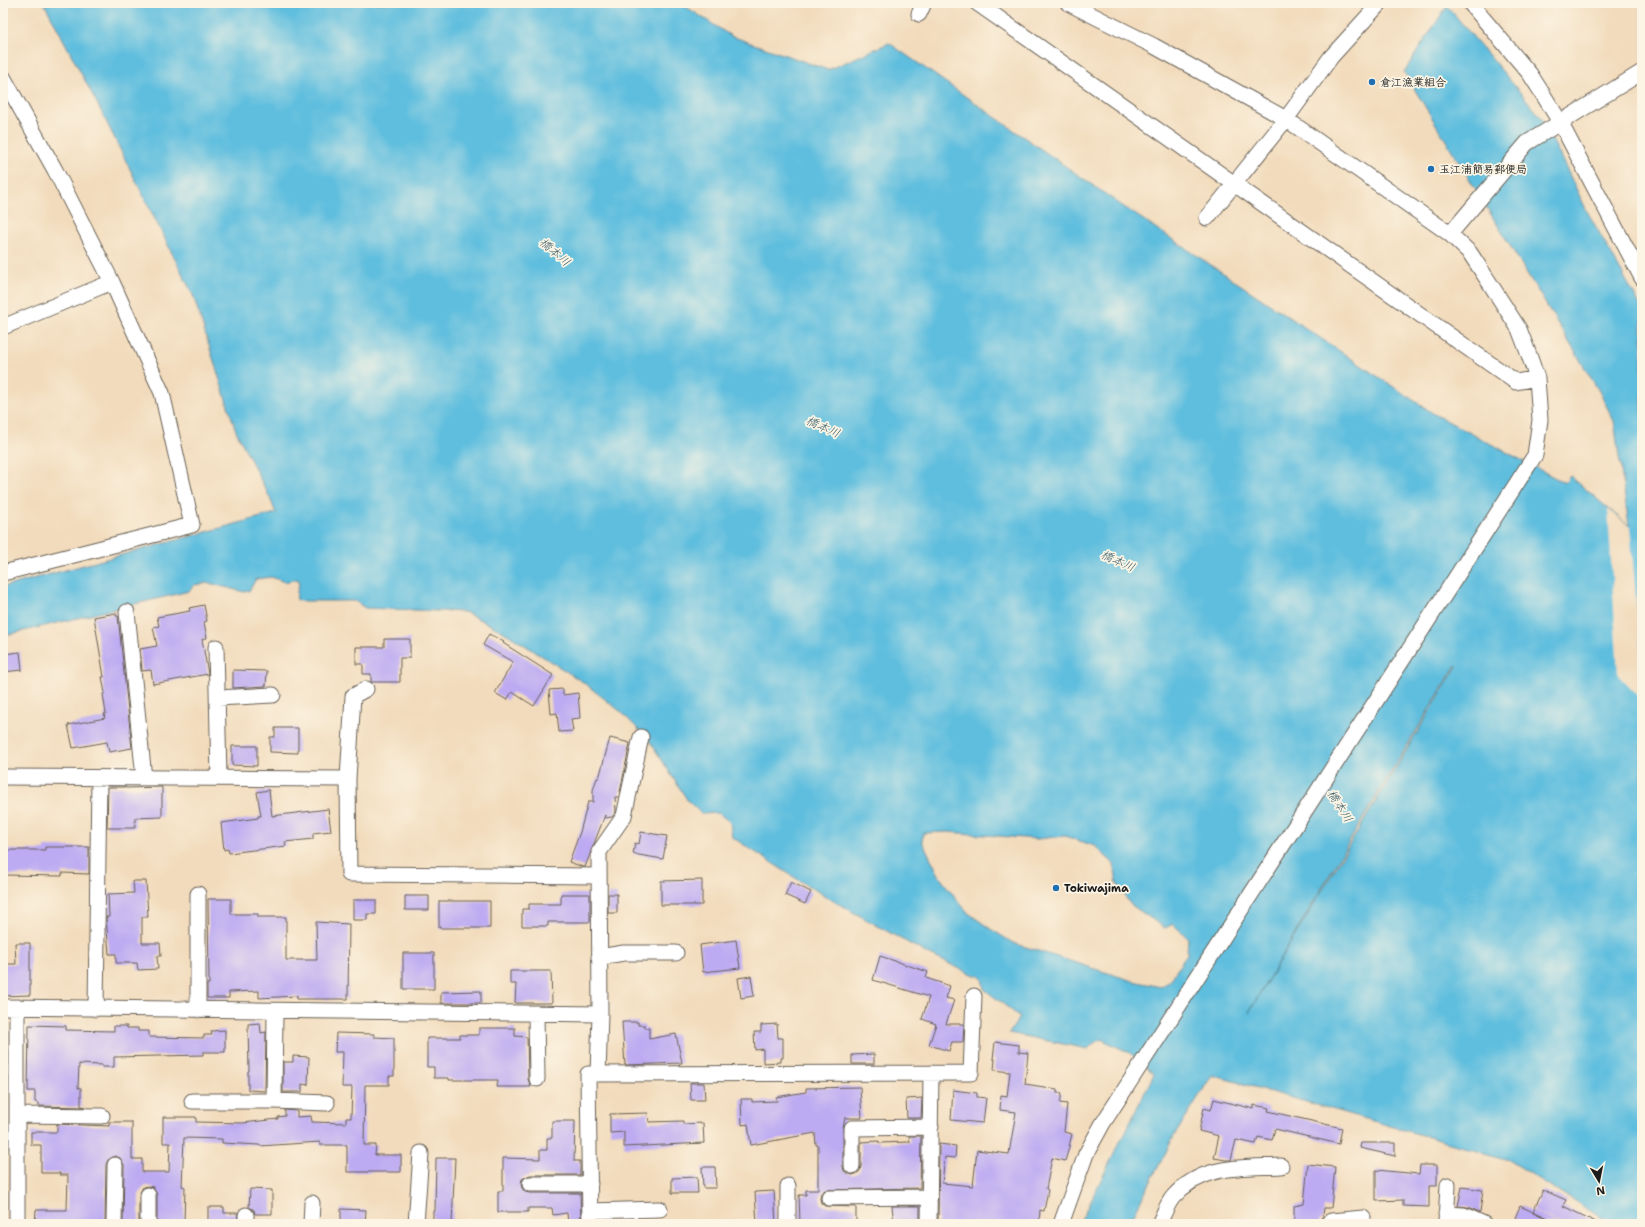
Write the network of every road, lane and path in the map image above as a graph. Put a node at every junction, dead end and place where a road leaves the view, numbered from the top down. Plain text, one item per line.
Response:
1 (977, 3) edge
2 (1068, 3) edge
3 (1380, 3) edge
4 (1470, 3) edge
5 (1642, 72) edge
6 (3, 77) edge
7 (1286, 119) junction
8 (1560, 122) junction
9 (1234, 184) junction
10 (1207, 218) dead end
11 (1450, 234) junction
12 (1638, 259) edge
13 (1642, 278) edge
14 (112, 282) junction
15 (3, 327) edge
16 (1537, 378) junction
17 (3, 573) edge
18 (127, 612) dead end
19 (216, 647) dead end
20 (366, 689) dead end
21 (272, 695) dead end
22 (217, 698) junction
23 (641, 737) dead end
24 (3, 777) edge
25 (219, 777) junction
26 (99, 778) junction
27 (144, 778) junction
28 (348, 779) junction
29 (598, 876) junction
30 (198, 894) dead end
31 (676, 953) dead end
32 (599, 957) junction
33 (974, 996) dead end
34 (10, 1007) edge
35 (96, 1009) junction
36 (198, 1010) junction
37 (274, 1011) junction
38 (536, 1013) junction
39 (600, 1014) junction
40 (931, 1073) junction
41 (598, 1074) junction
42 (537, 1080) dead end
43 (192, 1101) dead end
44 (274, 1101) junction
45 (327, 1103) dead end
46 (12, 1107) edge
47 (102, 1116) dead end
48 (931, 1127) junction
49 (421, 1153) dead end
50 (115, 1165) dead end
51 (852, 1166) dead end
52 (1281, 1166) dead end
53 (530, 1184) dead end
54 (590, 1184) junction
55 (1448, 1185) dead end
56 (788, 1186) dead end
57 (148, 1195) dead end
58 (930, 1197) junction
59 (829, 1198) dead end
60 (312, 1203) dead end
61 (660, 1209) dead end
62 (590, 1218) edge
63 (1363, 1218) dead end
64 (1446, 1219) edge
65 (17, 1224) edge
66 (114, 1224) edge
67 (148, 1224) edge
68 (311, 1224) edge
69 (416, 1224) edge
70 (788, 1224) edge
71 (930, 1224) edge
72 (1061, 1224) edge
73 (1159, 1224) edge
74 (1329, 1224) edge
75 (1484, 1224) edge

1 - 9 street
2 - 7 street
3 - 7 street
4 - 8 street
5 - 8 street
6 - 14 street
7 - 9 street
7 - 11 street
8 - 11 street
8 - 12 street
9 - 10 street
9 - 16 street
11 - 16 street
12 - 13 street
14 - 15 street
14 - 17 street
16 - 72 street
18 - 27 street
19 - 22 street
20 - 28 street
21 - 22 street
22 - 25 street
23 - 29 street
24 - 26 street
25 - 27 street
25 - 28 street
26 - 27 street
26 - 35 street
28 - 29 street
29 - 32 street
30 - 36 street
31 - 32 street
32 - 39 street
33 - 40 street
34 - 35 street
34 - 46 street
35 - 36 street
36 - 37 street
37 - 38 street
37 - 44 street
38 - 39 street
38 - 42 street
39 - 41 street
40 - 41 street
40 - 48 street
41 - 54 street
43 - 44 street
44 - 45 street
46 - 47 street
46 - 65 street
48 - 51 street
48 - 58 street
49 - 69 street
50 - 66 street
52 - 73 street
53 - 54 street
54 - 62 street
55 - 64 street
56 - 70 street
57 - 67 street
58 - 59 street
58 - 71 street
60 - 68 street
61 - 62 street
63 - 74 street
64 - 75 street

